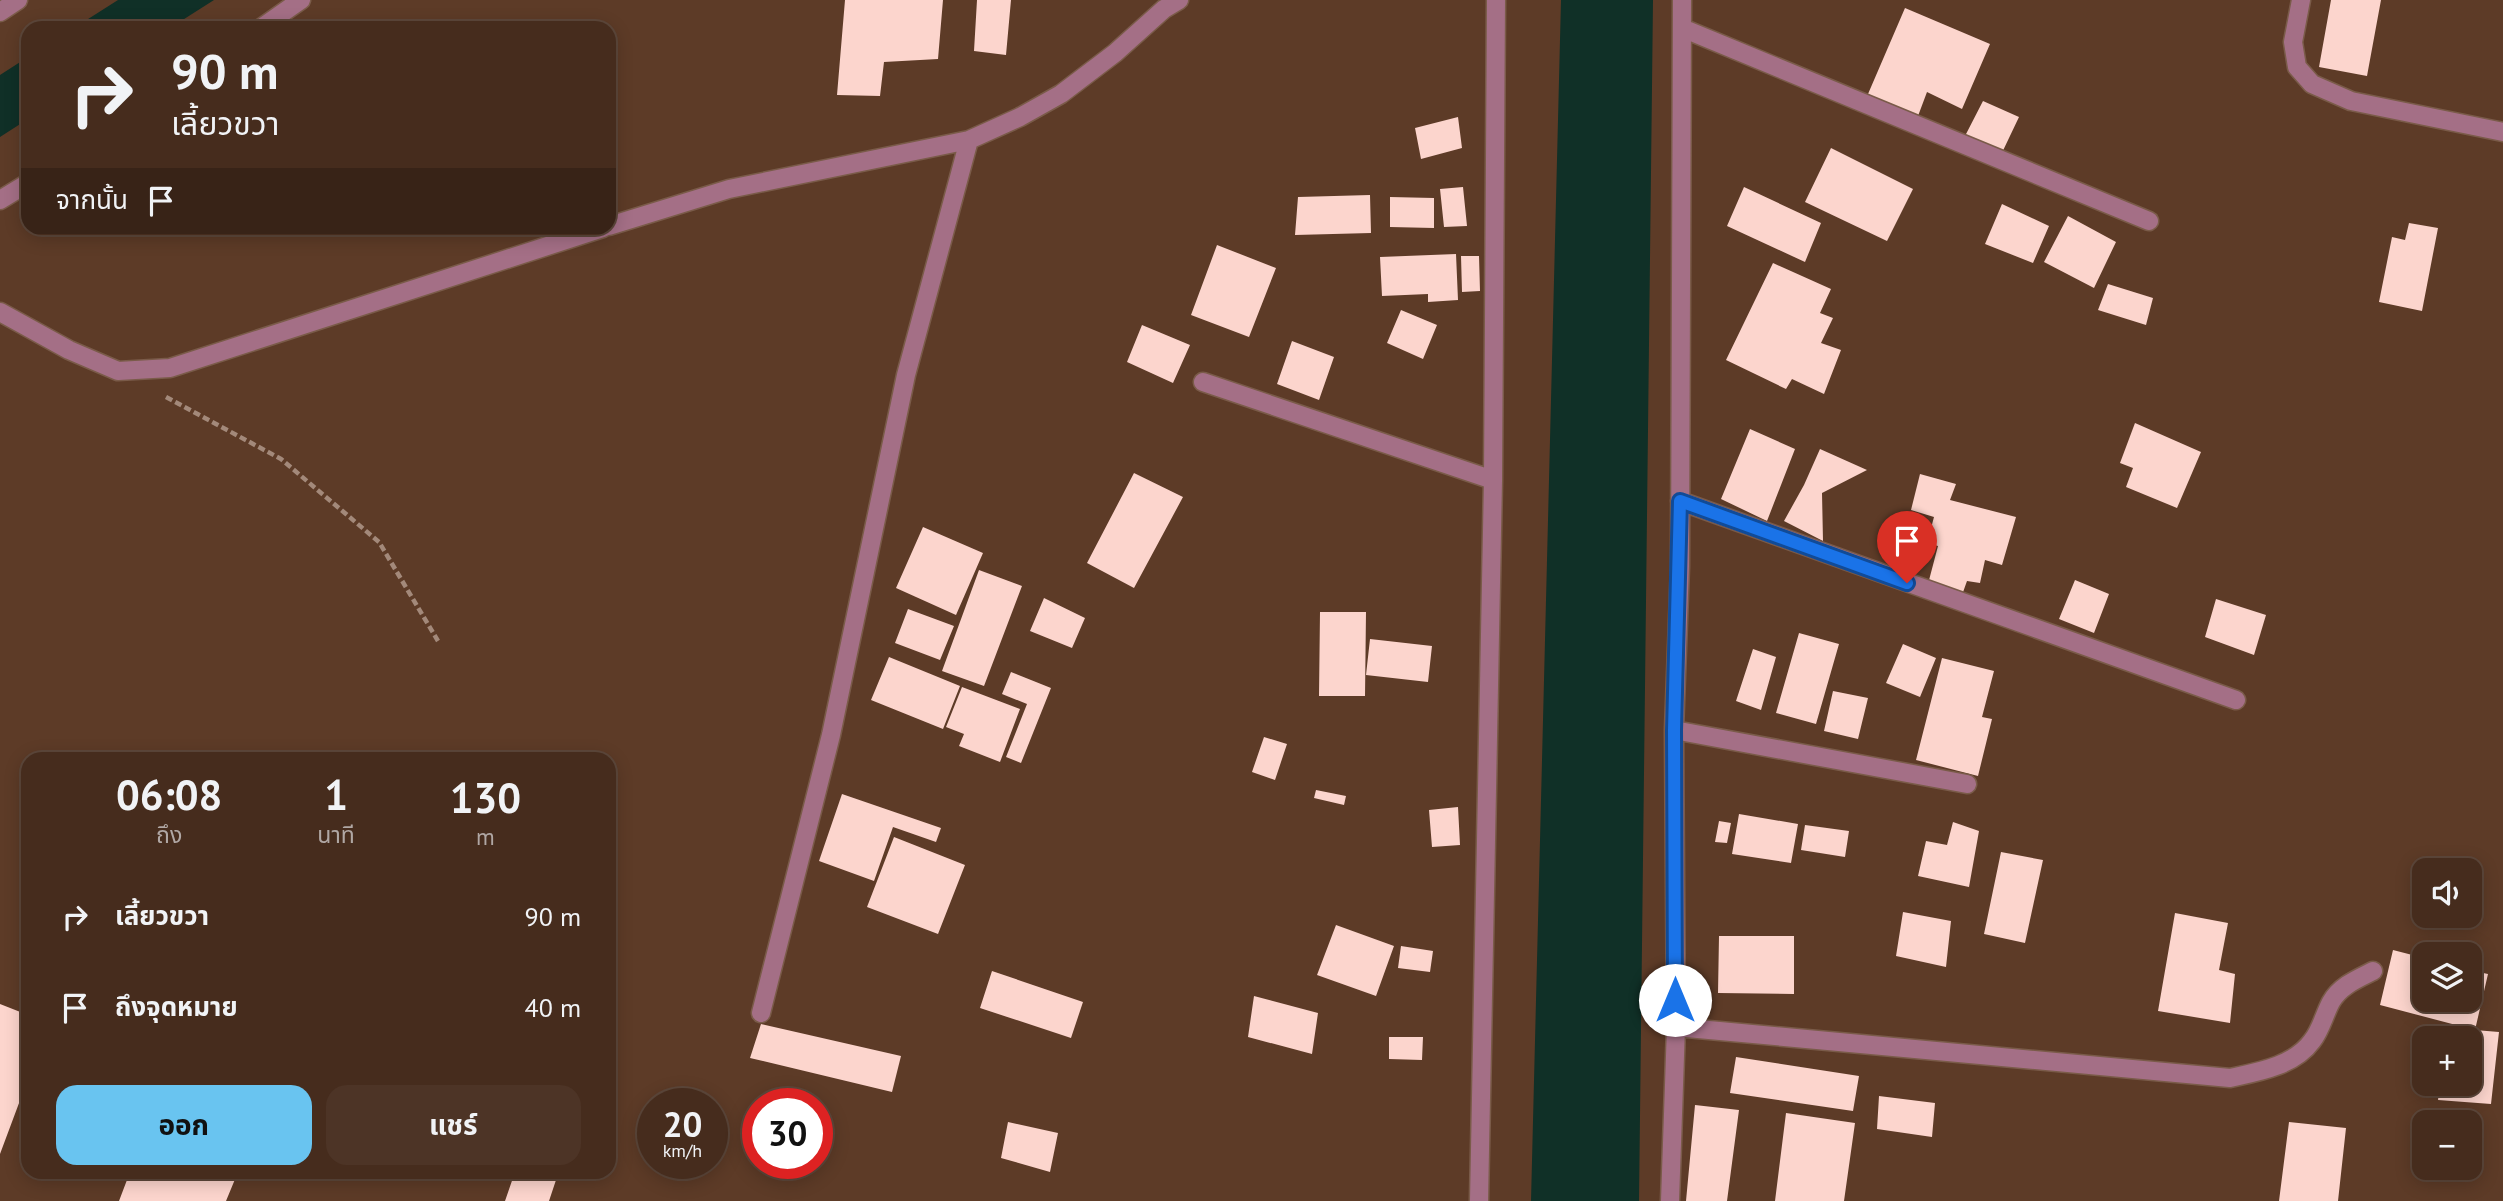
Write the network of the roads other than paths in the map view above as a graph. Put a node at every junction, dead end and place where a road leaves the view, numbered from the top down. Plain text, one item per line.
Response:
1 (18, 0) edge
2 (301, 0) edge
3 (1180, 0) edge
4 (1496, 0) edge
5 (1682, 0) edge
6 (2301, 0) edge
7 (0, 12) edge
8 (271, 21) edge
9 (1682, 28) junction
10 (2503, 132) edge
11 (969, 140) junction
12 (21, 187) edge
13 (0, 200) edge
14 (2149, 220) dead end
15 (616, 224) edge
16 (581, 235) edge
17 (0, 312) edge
18 (1203, 382) dead end
19 (1493, 480) junction
20 (1680, 501) junction
21 (2236, 700) dead end
22 (1674, 730) junction
23 (1967, 784) dead end
24 (2373, 971) dead end
25 (761, 1013) dead end
26 (1676, 1027) junction
27 (1479, 1201) edge
28 (1670, 1201) edge

1 - 7 street
2 - 8 street
3 - 11 street
4 - 19 street
5 - 9 street
6 - 10 street
9 - 14 street
9 - 20 street
11 - 15 street
11 - 25 street
12 - 13 street
16 - 17 street
18 - 19 street
19 - 27 street
20 - 21 street
20 - 22 street
22 - 23 street
22 - 26 street
24 - 26 street
26 - 28 street

